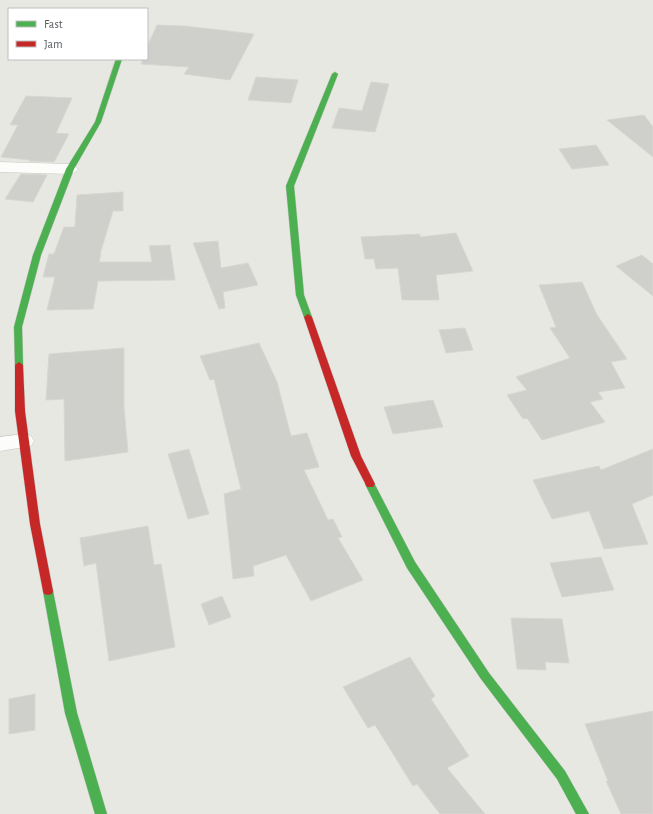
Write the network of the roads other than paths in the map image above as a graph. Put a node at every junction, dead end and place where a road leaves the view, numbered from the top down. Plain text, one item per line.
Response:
1 (119, 60) edge
2 (335, 74) dead end
3 (0, 167) edge
4 (70, 169) junction
5 (24, 442) junction
6 (0, 444) edge
7 (101, 814) edge
8 (584, 814) edge

1 - 4 street
2 - 8 street
3 - 4 street
4 - 5 street
5 - 6 street
5 - 7 street

